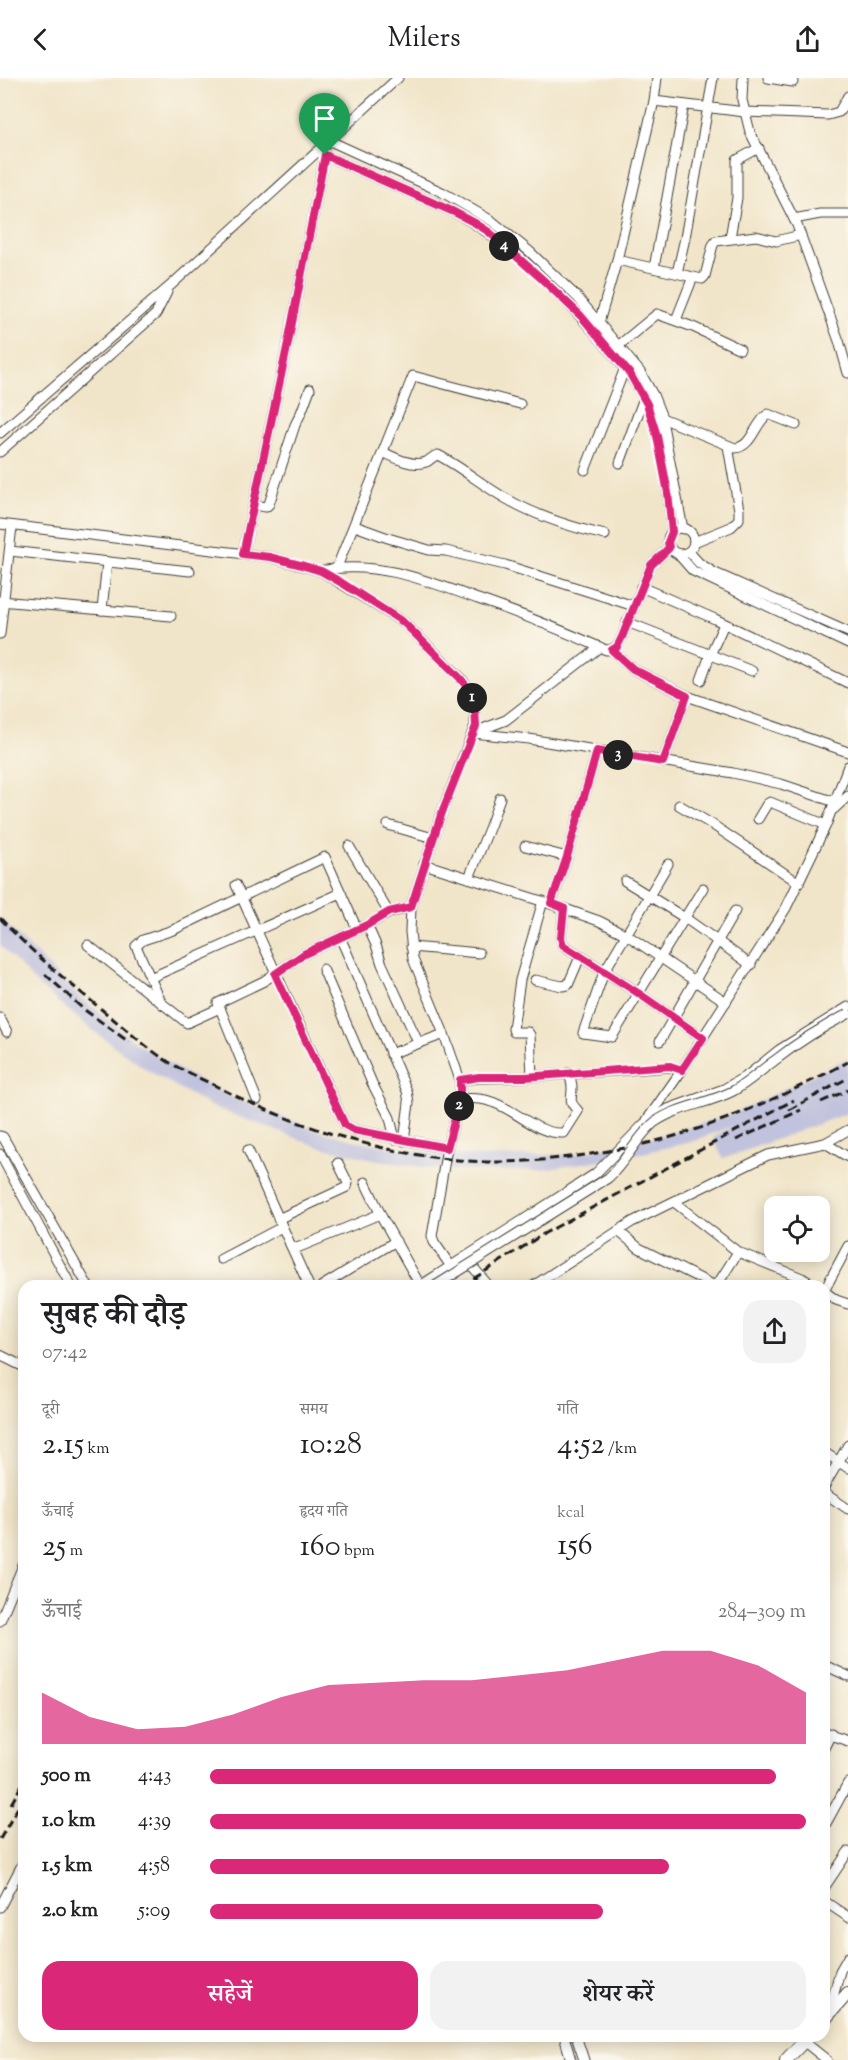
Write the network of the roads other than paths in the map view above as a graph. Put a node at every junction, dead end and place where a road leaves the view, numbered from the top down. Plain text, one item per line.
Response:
1 (398, 78) edge
2 (657, 78) edge
3 (713, 78) edge
4 (743, 78) edge
5 (768, 78) edge
6 (793, 82) dead end
7 (848, 96) edge
8 (654, 101) junction
9 (684, 105) junction
10 (708, 108) junction
11 (745, 112) junction
12 (330, 141) junction
13 (759, 148) junction
14 (321, 153) junction
15 (848, 203) edge
16 (844, 213) edge
17 (490, 219) junction
18 (794, 219) junction
19 (482, 228) junction
20 (801, 235) junction
21 (730, 238) junction
22 (617, 260) junction
23 (654, 268) junction
24 (677, 273) junction
25 (693, 277) junction
26 (169, 287) junction
27 (676, 320) junction
28 (598, 322) junction
29 (596, 334) junction
30 (844, 342) edge
31 (618, 346) junction
32 (740, 349) dead end
33 (625, 368) junction
34 (848, 373) edge
35 (309, 389) dead end
36 (644, 398) junction
37 (520, 404) dead end
38 (662, 418) junction
39 (796, 425) dead end
40 (0, 433) edge
41 (728, 446) junction
42 (0, 452) edge
43 (383, 452) junction
44 (620, 463) dead end
45 (585, 470) dead end
46 (254, 505) junction
47 (0, 524) edge
48 (12, 526) junction
49 (355, 526) junction
50 (683, 529) junction
51 (672, 532) junction
52 (605, 535) dead end
53 (694, 542) junction
54 (669, 548) junction
55 (10, 551) junction
56 (689, 552) junction
57 (243, 554) junction
58 (678, 554) junction
59 (107, 562) junction
60 (337, 567) junction
61 (190, 570) dead end
62 (321, 571) junction
63 (641, 587) junction
64 (2, 602) edge
65 (634, 606) junction
66 (102, 610) junction
67 (171, 616) dead end
68 (627, 622) junction
69 (724, 624) junction
70 (848, 632) edge
71 (0, 634) edge
72 (848, 644) edge
73 (600, 647) junction
74 (612, 650) junction
75 (710, 655) junction
76 (752, 671) dead end
77 (701, 680) dead end
78 (848, 682) edge
79 (687, 696) junction
80 (473, 733) junction
81 (597, 751) junction
82 (848, 752) edge
83 (663, 762) junction
84 (848, 766) edge
85 (848, 796) edge
86 (500, 798) dead end
87 (679, 805) dead end
88 (833, 806) junction
89 (758, 819) dead end
90 (388, 825) dead end
91 (826, 825) junction
92 (433, 838) junction
93 (349, 846) dead end
94 (525, 846) dead end
95 (567, 857) junction
96 (424, 864) junction
97 (668, 864) dead end
98 (469, 878) junction
99 (625, 881) dead end
100 (799, 883) junction
101 (236, 885) dead end
102 (703, 888) dead end
103 (341, 893) junction
104 (242, 897) junction
105 (650, 897) junction
106 (547, 902) junction
107 (411, 907) junction
108 (564, 908) junction
109 (735, 911) dead end
110 (389, 912) junction
111 (685, 918) junction
112 (367, 925) junction
113 (357, 929) junction
114 (257, 932) junction
115 (627, 934) junction
116 (340, 938) junction
117 (718, 942) junction
118 (88, 945) dead end
119 (411, 946) junction
120 (478, 953) dead end
121 (661, 956) junction
122 (580, 957) junction
123 (751, 965) junction
124 (323, 969) dead end
125 (604, 972) junction
126 (275, 974) junction
127 (150, 978) junction
128 (535, 980) dead end
129 (696, 981) junction
130 (638, 993) junction
131 (726, 1002) junction
132 (162, 1004) junction
133 (848, 1007) edge
134 (220, 1008) junction
135 (848, 1014) edge
136 (672, 1017) junction
137 (0, 1018) edge
138 (7, 1032) dead end
139 (444, 1034) junction
140 (703, 1038) junction
141 (660, 1041) dead end
142 (418, 1042) junction
143 (390, 1054) junction
144 (682, 1070) junction
145 (568, 1073) junction
146 (532, 1076) junction
147 (460, 1080) junction
148 (460, 1099) junction
149 (257, 1100) dead end
150 (644, 1124) junction
151 (848, 1130) edge
152 (0, 1136) edge
153 (400, 1140) junction
154 (825, 1143) junction
155 (447, 1148) junction
156 (248, 1150) dead end
157 (0, 1154) edge
158 (848, 1157) edge
159 (338, 1163) dead end
160 (365, 1182) dead end
161 (674, 1202) junction
162 (381, 1215) junction
163 (280, 1223) junction
164 (618, 1231) junction
165 (396, 1241) junction
166 (289, 1242) junction
167 (848, 1246) edge
168 (738, 1252) junction
169 (465, 1256) junction
170 (221, 1259) dead end
171 (450, 1265) junction
172 (68, 1280) edge
173 (85, 1280) edge
174 (306, 1280) edge
175 (332, 1280) edge
176 (417, 1280) edge
177 (428, 1280) edge
178 (445, 1280) edge
179 (484, 1280) edge
180 (542, 1280) edge
181 (701, 1280) edge
182 (720, 1280) edge
183 (805, 1280) edge
184 (830, 1280) edge
185 (830, 1296) edge
186 (848, 1304) edge
187 (0, 1355) edge
188 (18, 1364) edge
189 (848, 1445) edge
190 (830, 1456) edge
191 (838, 1462) junction
192 (848, 1468) edge
193 (830, 1476) edge
194 (830, 1497) edge
195 (848, 1509) edge
196 (18, 1578) edge
197 (0, 1622) edge
198 (830, 1667) edge
199 (847, 1673) edge
200 (830, 1734) edge
201 (848, 1741) edge
202 (848, 1783) edge
203 (845, 1796) edge
204 (830, 1818) edge
205 (848, 1852) edge
206 (18, 1872) edge
207 (830, 1879) edge
208 (830, 1905) edge
209 (0, 1907) edge
210 (848, 1917) edge
211 (848, 1958) edge
212 (848, 1993) edge
213 (830, 2004) edge
214 (830, 2013) edge
215 (566, 2042) edge
216 (578, 2042) edge
217 (799, 2042) edge
218 (808, 2042) edge
219 (571, 2060) edge
220 (584, 2060) edge
221 (786, 2060) edge
222 (827, 2060) edge

1 - 12 street
2 - 8 street
3 - 10 street
4 - 11 street
5 - 6 street
7 - 11 street
8 - 9 street
8 - 22 street
9 - 10 street
9 - 23 street
10 - 11 street
10 - 24 street
11 - 13 street
12 - 14 street
12 - 17 street
13 - 18 street
13 - 21 street
14 - 19 street
14 - 26 street
14 - 46 street
15 - 16 street
16 - 18 street
17 - 19 street
17 - 28 street
18 - 20 street
19 - 29 street
20 - 21 street
20 - 30 street
21 - 25 street
22 - 23 street
22 - 28 street
23 - 24 street
24 - 25 street
25 - 27 street
26 - 40 street
26 - 42 street
27 - 31 street
27 - 32 street
28 - 29 street
28 - 31 street
29 - 33 street
30 - 34 street
31 - 38 street
33 - 36 street
33 - 45 street
35 - 46 street
36 - 44 street
36 - 51 street
37 - 43 street
38 - 41 street
38 - 50 street
39 - 41 street
41 - 53 street
43 - 49 street
43 - 52 street
46 - 57 street
47 - 48 street
48 - 55 street
48 - 57 street
49 - 60 street
49 - 65 street
50 - 51 street
50 - 53 street
51 - 54 street
53 - 56 street
54 - 58 street
54 - 63 street
55 - 59 street
55 - 64 street
56 - 58 street
56 - 70 street
57 - 62 street
58 - 72 street
59 - 61 street
59 - 66 street
60 - 62 street
60 - 73 street
62 - 80 street
63 - 65 street
63 - 69 street
64 - 66 street
64 - 71 street
65 - 68 street
66 - 67 street
68 - 74 street
68 - 75 street
69 - 75 street
69 - 78 street
73 - 74 street
73 - 80 street
74 - 79 street
75 - 76 street
75 - 77 street
79 - 82 street
79 - 83 street
80 - 81 street
80 - 92 street
81 - 83 street
81 - 95 street
83 - 88 street
84 - 88 street
85 - 88 street
86 - 98 street
87 - 100 street
88 - 91 street
89 - 91 street
90 - 92 street
91 - 100 street
92 - 96 street
93 - 110 street
94 - 95 street
95 - 106 street
96 - 98 street
96 - 107 street
97 - 105 street
98 - 106 street
99 - 105 street
100 - 123 street
101 - 104 street
102 - 111 street
103 - 104 street
103 - 113 street
103 - 114 street
104 - 114 street
104 - 127 street
105 - 111 street
105 - 115 street
106 - 108 street
106 - 146 street
107 - 110 street
107 - 119 street
108 - 115 street
108 - 122 street
109 - 117 street
110 - 112 street
111 - 117 street
111 - 121 street
112 - 113 street
112 - 142 street
113 - 116 street
114 - 126 street
114 - 127 street
115 - 121 street
115 - 125 street
116 - 126 street
116 - 143 street
117 - 123 street
117 - 129 street
118 - 132 street
119 - 120 street
119 - 139 street
121 - 129 street
121 - 130 street
122 - 125 street
122 - 128 street
123 - 131 street
124 - 153 street
125 - 130 street
125 - 130 street
126 - 134 street
126 - 153 street
127 - 132 street
129 - 131 street
129 - 136 street
130 - 136 street
131 - 140 street
132 - 134 street
133 - 150 street
134 - 149 street
135 - 178 street, bridge
136 - 140 street
136 - 141 street
137 - 138 street
139 - 142 street
139 - 147 street
140 - 144 street
142 - 143 street
143 - 153 street
144 - 145 street
144 - 150 street
145 - 146 street
145 - 148 street
146 - 147 street
147 - 148 street
148 - 155 street
150 - 169 street
151 - 154 street
152 - 173 street
153 - 155 street
154 - 158 street
154 - 161 street
155 - 171 street
156 - 163 street
157 - 172 street
159 - 163 street
160 - 162 street
161 - 164 street
161 - 168 street
162 - 165 street
162 - 166 street
163 - 166 street
163 - 170 street
164 - 180 street
164 - 181 street
165 - 175 street
165 - 176 street
166 - 174 street
167 - 184 street
168 - 182 street
168 - 183 street
169 - 171 street
169 - 179 street
171 - 177 street
185 - 186 street
187 - 188 street
189 - 191 street
190 - 191 street
191 - 192 street
191 - 193 street
194 - 195 street
196 - 197 street
198 - 199 street
200 - 201 street
202 - 203 street
203 - 204 street
205 - 207 street
206 - 209 street
208 - 210 street
211 - 213 street
212 - 214 main road
215 - 219 street
216 - 220 street
217 - 221 main road
218 - 222 street

